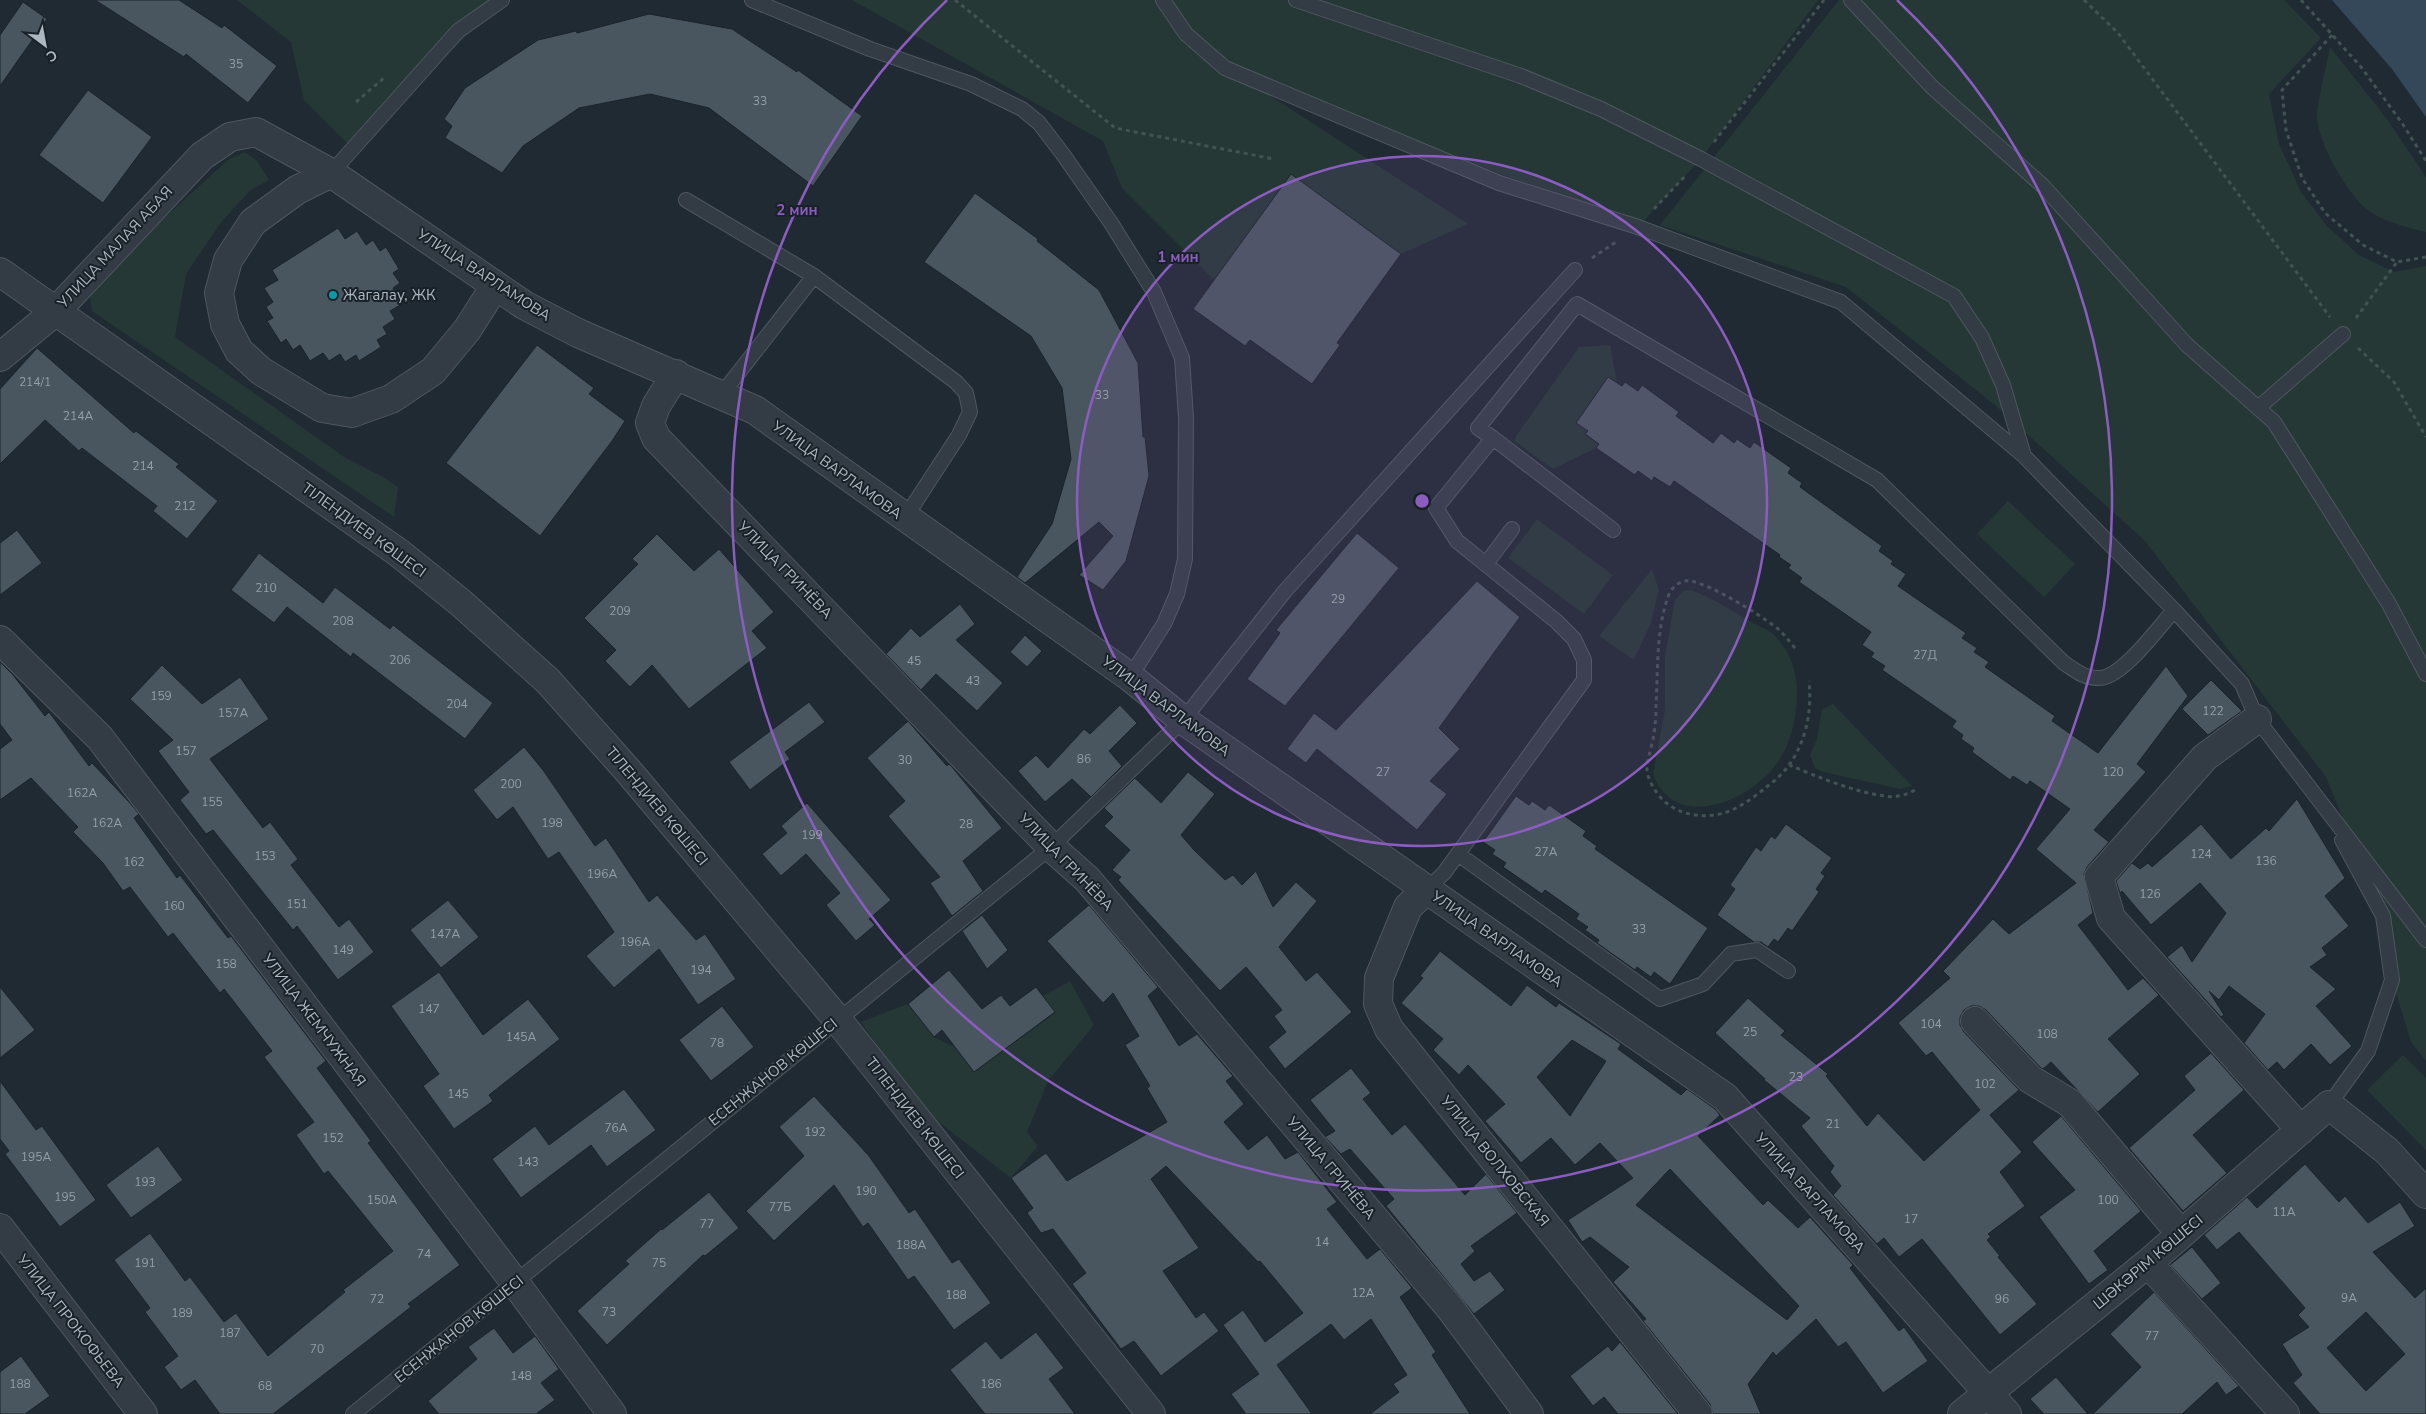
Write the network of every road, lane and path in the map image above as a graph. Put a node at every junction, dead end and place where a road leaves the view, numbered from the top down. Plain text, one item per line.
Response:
1 (502, 0) edge
2 (752, 0) edge
3 (954, 0) edge
4 (1163, 0) edge
5 (1296, 0) edge
6 (1851, 0) edge
7 (2084, 0) edge
8 (2301, 0) edge
9 (2332, 35) junction
10 (230, 137) joint
11 (1274, 159) dead end
12 (2426, 161) edge
13 (331, 173) junction
14 (686, 200) dead end
15 (2426, 257) edge
16 (2397, 262) junction
17 (1575, 270) dead end
18 (0, 272) edge
19 (814, 276) junction
20 (495, 286) junction
21 (56, 311) junction
22 (2343, 334) junction
23 (0, 357) edge
24 (676, 374) junction
25 (721, 395) junction
26 (2258, 408) junction
27 (2426, 437) edge
28 (1493, 438) junction
29 (2024, 456) junction
30 (905, 518) junction
31 (1512, 528) dead end
32 (1613, 530) dead end
33 (1486, 564) junction
34 (2174, 610) junction
35 (0, 640) edge
36 (1795, 648) dead end
37 (2426, 674) edge
38 (1130, 678) junction
39 (1809, 681) dead end
40 (2257, 719) junction
41 (1183, 720) junction
42 (1789, 766) junction
43 (1915, 790) dead end
44 (2321, 800) junction
45 (1051, 846) junction
46 (1458, 854) junction
47 (1426, 890) junction
48 (2426, 940) edge
49 (1788, 971) dead end
50 (837, 1019) junction
51 (1975, 1021) dead end
52 (2329, 1105) junction
53 (2301, 1130) junction
54 (2426, 1194) edge
55 (0, 1228) edge
56 (2181, 1234) junction
57 (2148, 1263) junction
58 (516, 1284) junction
59 (1988, 1393) junction
60 (143, 1414) edge
61 (353, 1414) edge
62 (612, 1414) edge
63 (1151, 1414) edge
64 (1530, 1414) edge
65 (1698, 1414) edge
66 (1962, 1414) edge
67 (2007, 1414) edge
68 (2285, 1414) edge

1 - 13 lane
2 - 38 lane
3 - 11 path
4 - 29 lane
5 - 29 lane
6 - 26 lane
7 - 22 path
8 - 9 path
9 - 12 path
9 - 16 path
10 - 13 street, УЛИЦА ВАРЛАМОВА
10 - 21 street, УЛИЦА МАЛАЯ АБАЯ
13 - 20 street, УЛИЦА ВАРЛАМОВА
13 - 20 street
14 - 19 lane
15 - 16 path
16 - 22 path
17 - 41 lane, ЕСЕНЖАНОВ КӨШЕСІ
18 - 21 street, ТІЛЕНДИЕВ КӨШЕСІ
19 - 25 lane
19 - 30 lane
20 - 24 street, УЛИЦА ВАРЛАМОВА
21 - 23 street, УЛИЦА МАЛАЯ АБАЯ
21 - 50 street, ТІЛЕНДИЕВ КӨШЕСІ
22 - 26 lane
22 - 27 path
24 - 25 street, УЛИЦА ВАРЛАМОВА
24 - 45 street, УЛИЦА ГРИНЁВА
25 - 30 street, УЛИЦА ВАРЛАМОВА
26 - 37 lane
28 - 32 lane
28 - 33 lane
28 - 34 lane
29 - 34 lane
30 - 38 street, УЛИЦА ВАРЛАМОВА
31 - 33 lane
33 - 46 lane
34 - 40 lane
35 - 58 street, УЛИЦА ЖЕМЧУЖНАЯ
36 - 42 path
38 - 41 street, УЛИЦА ВАРЛАМОВА
39 - 42 path
40 - 44 lane
40 - 53 street
41 - 45 lane, ЕСЕНЖАНОВ КӨШЕСІ
41 - 47 street, УЛИЦА ВАРЛАМОВА
42 - 43 path
44 - 48 lane
44 - 52 lane
45 - 50 lane, ЕСЕНЖАНОВ КӨШЕСІ
45 - 64 street, УЛИЦА ГРИНЁВА
46 - 47 lane
46 - 49 lane
47 - 59 street, УЛИЦА ВАРЛАМОВА
47 - 65 street, УЛИЦА ВОЛХОВСКАЯ
50 - 58 lane, ЕСЕНЖАНОВ КӨШЕСІ
50 - 63 street, ТІЛЕНДИЕВ КӨШЕСІ
51 - 56 street
52 - 53 street, ШӘКӘРІМ КӨШЕСІ
52 - 54 street
53 - 56 street, ШӘКӘРІМ КӨШЕСІ
55 - 60 street, УЛИЦА ПРОКОФЬЕВА
56 - 57 street, ШӘКӘРІМ КӨШЕСІ
57 - 59 street, ШӘКӘРІМ КӨШЕСІ
57 - 68 street
58 - 61 lane, ЕСЕНЖАНОВ КӨШЕСІ
58 - 62 street, УЛИЦА ЖЕМЧУЖНАЯ
59 - 66 street, ШӘКӘРІМ КӨШЕСІ
59 - 67 street, УЛИЦА ВАРЛАМОВА

